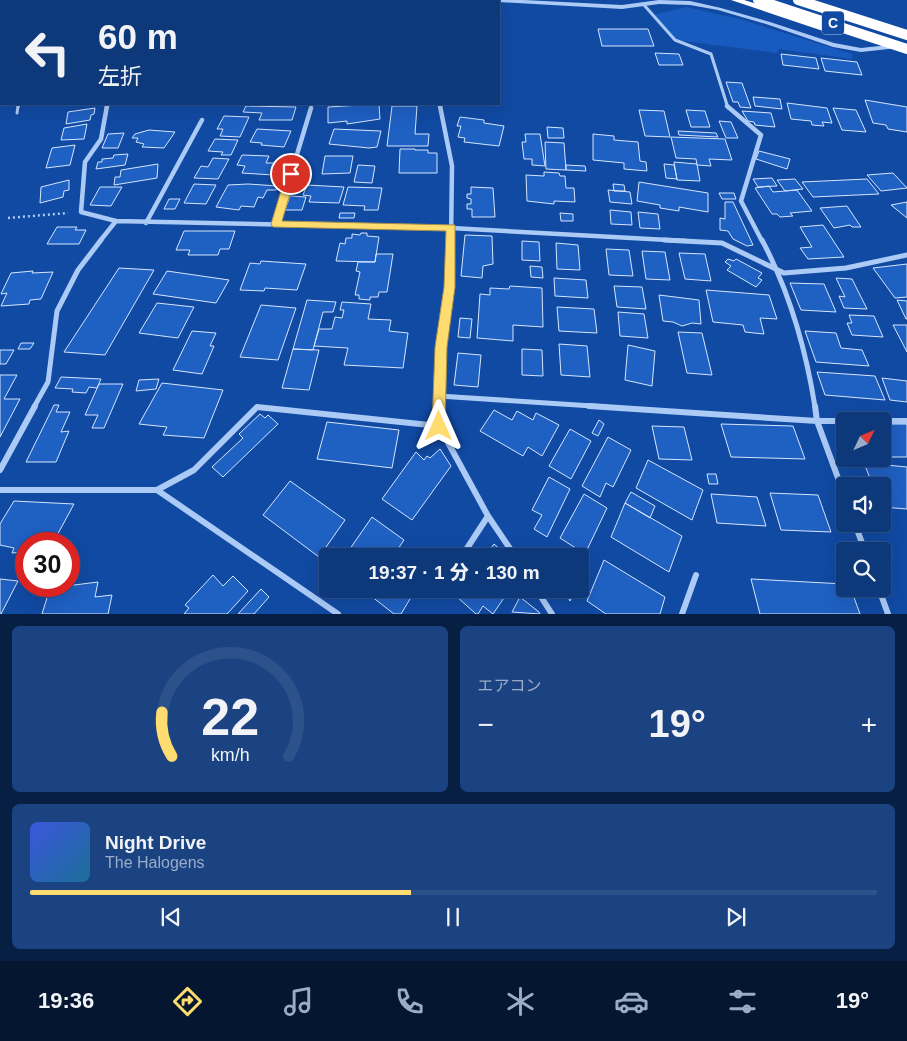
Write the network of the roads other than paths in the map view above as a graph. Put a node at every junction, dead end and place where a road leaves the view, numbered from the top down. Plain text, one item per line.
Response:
1 (500, 0) edge
2 (735, 0) edge
3 (758, 0) edge
4 (798, 0) edge
5 (644, 5) junction
6 (853, 29) dead end
7 (907, 35) edge
8 (907, 47) edge
9 (19, 105) edge
10 (107, 105) edge
11 (440, 105) edge
12 (311, 108) dead end
13 (17, 113) dead end
14 (202, 120) dead end
15 (116, 221) junction
16 (146, 224) junction
17 (276, 224) junction
18 (451, 228) junction
19 (907, 255) edge
20 (776, 269) junction
21 (439, 396) junction
22 (817, 421) junction
23 (907, 421) edge
24 (439, 426) junction
25 (0, 470) edge
26 (838, 477) edge
27 (0, 490) edge
28 (157, 490) junction
29 (488, 516) junction
30 (467, 548) edge
31 (510, 548) edge
32 (696, 575) dead end
33 (882, 597) edge
34 (542, 598) edge
35 (338, 614) edge
36 (552, 614) edge
37 (682, 614) edge
38 (888, 614) edge

1 - 5 street
2 - 6 highway
3 - 8 highway, C, bridge
4 - 7 highway, C, bridge
5 - 8 street
5 - 20 street
9 - 13 lane
10 - 15 street
11 - 18 street
12 - 17 street
14 - 16 street
15 - 16 street
15 - 25 street
16 - 17 street
17 - 18 street
18 - 20 street
18 - 21 street
19 - 20 street
20 - 22 street
21 - 22 street
21 - 24 street
22 - 23 street
22 - 26 street
24 - 28 street
24 - 29 street
27 - 28 street
28 - 35 street
29 - 30 street
29 - 31 street
32 - 37 street
33 - 38 street
34 - 36 street

